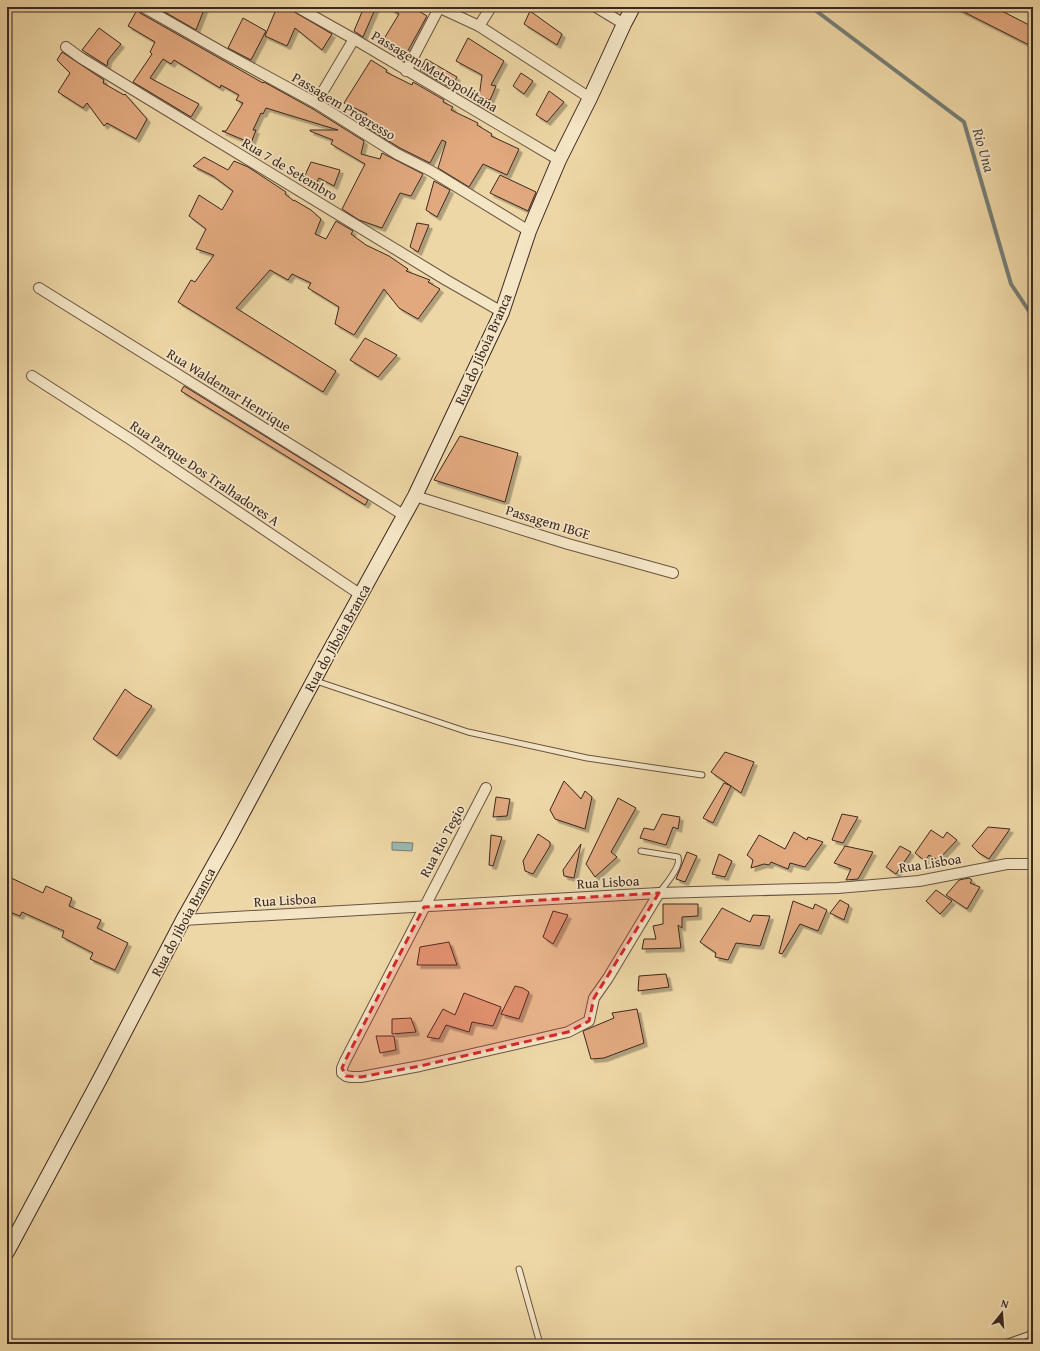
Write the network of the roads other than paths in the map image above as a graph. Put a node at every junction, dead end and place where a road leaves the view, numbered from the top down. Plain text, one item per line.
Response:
1 (143, 7) edge
2 (297, 7) edge
3 (438, 7) edge
4 (491, 7) edge
5 (596, 7) edge
6 (633, 7) edge
7 (624, 24) junction
8 (479, 26) junction
9 (354, 39) junction
10 (66, 47) dead end
11 (406, 71) junction
12 (590, 98) junction
13 (316, 103) junction
14 (559, 160) junction
15 (529, 232) junction
16 (39, 288) dead end
17 (502, 312) junction
18 (32, 376) dead end
19 (415, 496) junction
20 (405, 516) junction
21 (673, 573) dead end
22 (361, 595) junction
23 (313, 680) junction
24 (702, 775) dead end
25 (486, 788) dead end
26 (641, 851) dead end
27 (1033, 863) edge
28 (659, 893) junction
29 (424, 907) junction
30 (183, 920) junction
31 (7, 1252) edge
32 (519, 1268) dead end
33 (1033, 1333) edge
34 (540, 1344) edge
35 (1002, 1344) edge

1 - 13 street, Passagem Progresso
2 - 9 street, Passagem Metropolitana
3 - 8 street
3 - 11 street
4 - 8 street
5 - 7 street
6 - 7 main road, Rua do Jiboia Branca
7 - 12 main road, Rua do Jiboia Branca
8 - 12 street
9 - 11 street, Passagem Metropolitana
9 - 13 street
10 - 17 street, Rua 7 de Setembro
11 - 14 street, Passagem Metropolitana
12 - 14 main road, Rua do Jiboia Branca
13 - 15 street, Passagem Progresso
14 - 15 main road, Rua do Jiboia Branca
15 - 17 main road, Rua do Jiboia Branca
16 - 20 street, Rua Waldemar Henrique
17 - 19 main road, Rua do Jiboia Branca
18 - 22 street, Rua Parque Dos Tralhadores A
19 - 20 main road, Rua do Jiboia Branca
19 - 21 street, Passagem IBGE
20 - 22 main road, Rua do Jiboia Branca
22 - 23 main road, Rua do Jiboia Branca
23 - 24 lane
23 - 30 main road, Rua do Jiboia Branca
25 - 29 street, Rua Rio Tegio
26 - 28 lane
27 - 28 street, Rua Lisboa
28 - 29 street, Rua Lisboa
28 - 29 street, Rua Rio Tegio
29 - 30 street, Rua Lisboa
30 - 31 main road, Rua do Jiboia Branca
32 - 34 lane
33 - 35 lane

